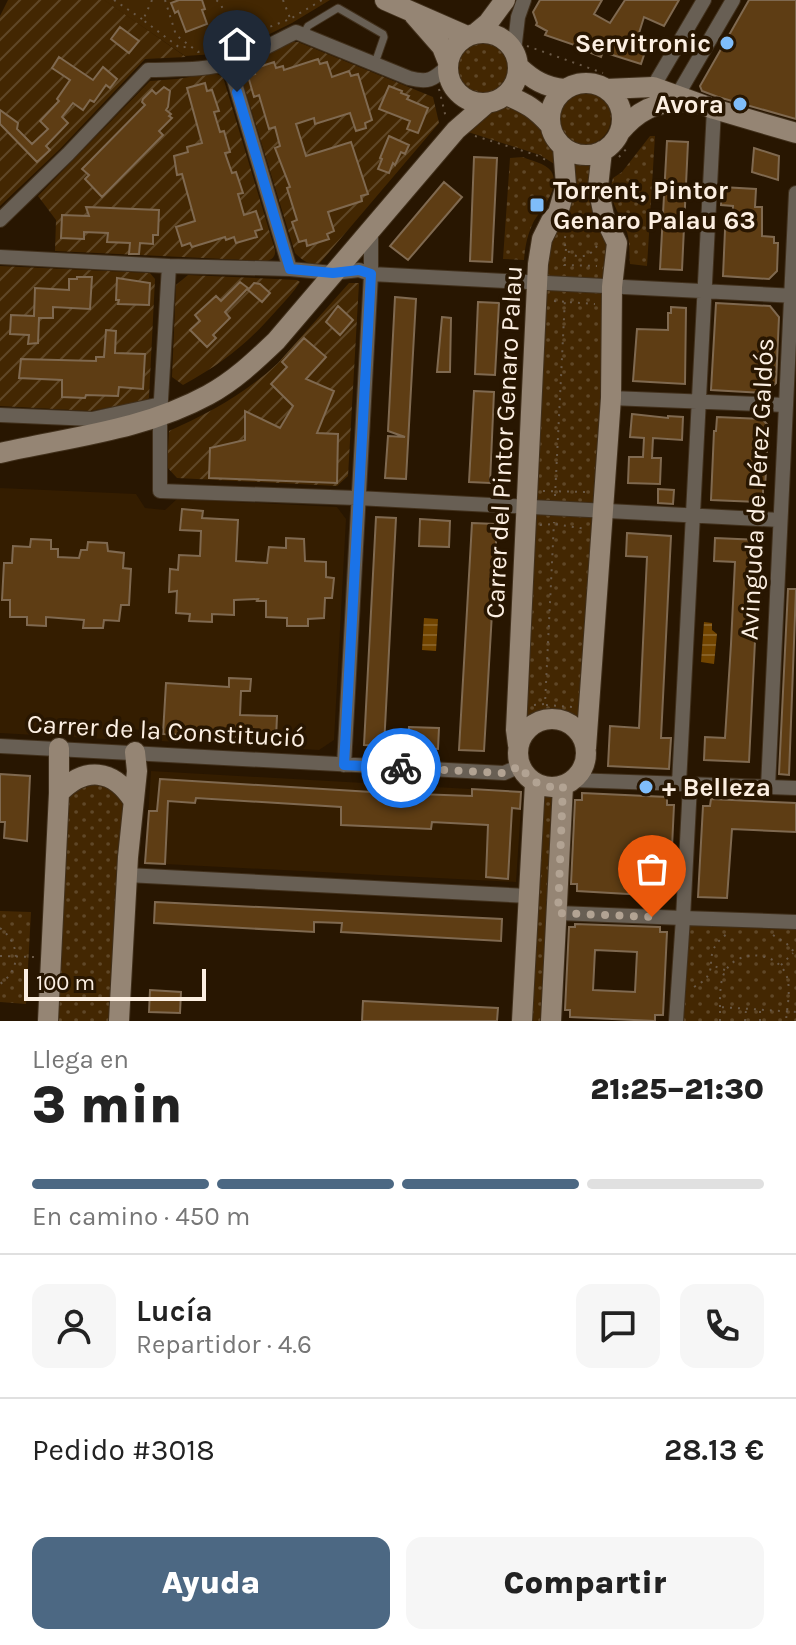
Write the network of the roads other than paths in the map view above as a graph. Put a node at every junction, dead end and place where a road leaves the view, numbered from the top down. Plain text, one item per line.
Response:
1 (385, 0) edge
2 (505, 0) edge
3 (512, 0) edge
4 (524, 0) edge
5 (704, 0) edge
6 (733, 0) edge
7 (412, 12) junction
8 (471, 34) junction
9 (303, 35) junction
10 (514, 53) junction
11 (229, 63) junction
12 (375, 63) junction
13 (444, 69) junction
14 (653, 87) junction
15 (564, 89) junction
16 (606, 89) junction
17 (460, 95) junction
18 (496, 99) junction
19 (696, 103) junction
20 (550, 125) junction
21 (456, 130) junction
22 (619, 133) junction
23 (796, 133) edge
24 (602, 151) junction
25 (556, 154) junction
26 (796, 193) edge
27 (0, 220) edge
28 (371, 229) junction
29 (0, 257) edge
30 (169, 266) junction
31 (290, 269) junction
32 (333, 273) junction
33 (371, 274) junction
34 (537, 282) junction
35 (704, 292) junction
36 (612, 296) junction
37 (793, 296) edge
38 (611, 398) junction
39 (699, 402) junction
40 (785, 405) junction
41 (161, 410) junction
42 (0, 415) edge
43 (0, 453) edge
44 (357, 498) junction
45 (526, 507) junction
46 (604, 512) junction
47 (694, 516) junction
48 (780, 520) junction
49 (518, 745) junction
50 (0, 746) edge
51 (59, 748) junction
52 (586, 748) junction
53 (135, 752) junction
54 (344, 765) junction
55 (520, 766) junction
56 (535, 783) junction
57 (568, 783) junction
58 (684, 784) junction
59 (768, 787) junction
60 (796, 788) edge
61 (59, 793) junction
62 (133, 800) junction
63 (127, 875) junction
64 (528, 896) junction
65 (558, 913) junction
66 (683, 918) junction
67 (796, 922) edge
68 (48, 1021) edge
69 (119, 1021) edge
70 (522, 1021) edge
71 (551, 1021) edge
72 (676, 1021) edge

1 - 7 street
2 - 8 street
3 - 10 street
4 - 10 street
5 - 14 street
6 - 19 street
7 - 8 street
7 - 13 street
8 - 10 street
8 - 13 street
9 - 11 street
9 - 12 street
9 - 12 lane
10 - 15 street
10 - 18 street
11 - 27 street
11 - 31 street
12 - 13 street
13 - 17 street
14 - 16 street
14 - 19 street
15 - 16 street
15 - 20 street
16 - 22 street
17 - 18 street
17 - 21 street
18 - 20 street
18 - 21 street
19 - 22 street
19 - 23 street
19 - 35 street
20 - 25 street
21 - 28 street
22 - 24 street
24 - 25 street
24 - 36 street
25 - 34 street, Carrer del Pintor Genaro Palau
26 - 37 street, Avinguda de Pérez Galdós
28 - 32 street
28 - 33 street
29 - 30 street
30 - 31 street
30 - 41 street
31 - 32 street
32 - 33 street
32 - 41 street
33 - 34 street
33 - 44 street
34 - 36 street
34 - 45 street, Carrer del Pintor Genaro Palau
35 - 36 street
35 - 37 street
35 - 39 street
36 - 38 street
37 - 40 street, Avinguda de Pérez Galdós
38 - 39 street
38 - 46 street
39 - 40 street
39 - 47 street
40 - 48 street, Avinguda de Pérez Galdós
41 - 42 street
41 - 43 street
41 - 44 street
44 - 45 street
44 - 54 street
45 - 46 street
45 - 49 street, Carrer del Pintor Genaro Palau
46 - 47 street
46 - 52 street
47 - 48 street
47 - 58 street
48 - 59 street, Avinguda de Pérez Galdós
49 - 52 street
49 - 55 street
50 - 51 street, Carrer de la Constitució
51 - 53 street, Carrer de la Constitució
51 - 61 street
52 - 57 street
53 - 54 street, Carrer de la Constitució
53 - 62 street
54 - 55 street, Carrer de la Constitució
55 - 56 street
56 - 57 street
56 - 64 street
57 - 58 street
57 - 65 street
58 - 59 street
58 - 66 street
59 - 60 street
61 - 62 street
61 - 68 street
62 - 63 street
63 - 64 street
63 - 69 street
64 - 70 street
65 - 66 street
65 - 71 street
66 - 67 street
66 - 72 street

